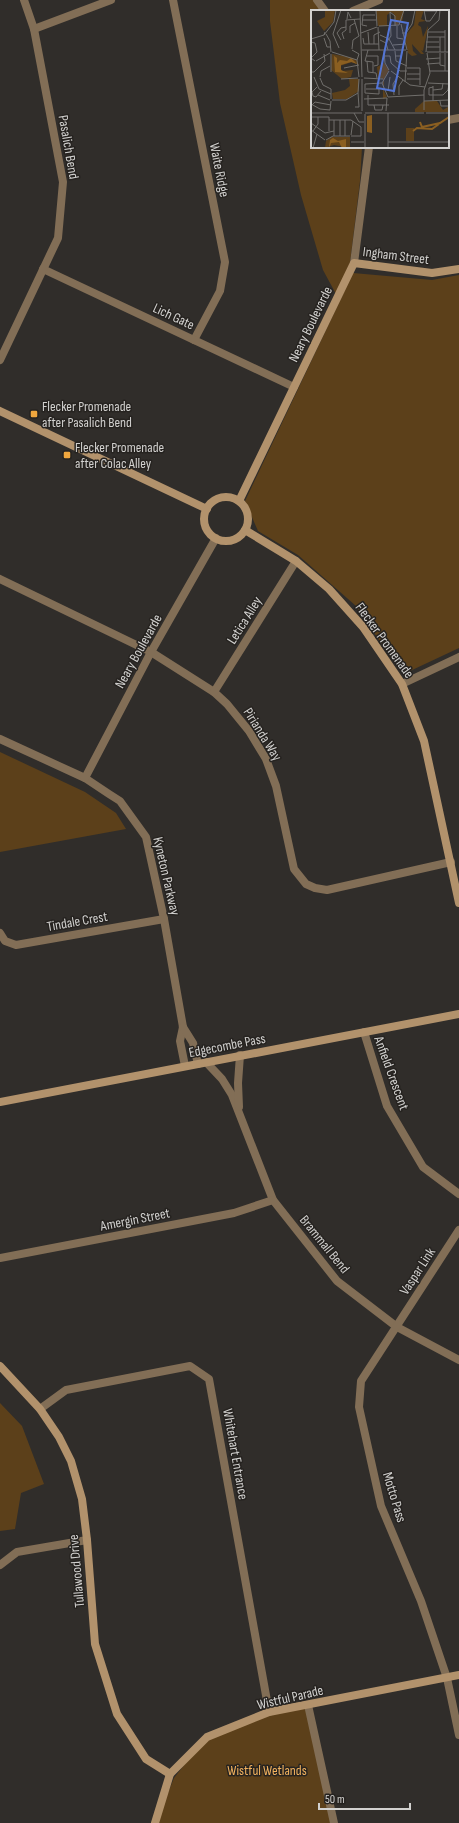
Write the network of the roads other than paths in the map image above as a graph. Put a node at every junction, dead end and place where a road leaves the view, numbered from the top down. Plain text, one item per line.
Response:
1 (24, 0) edge
2 (112, 0) edge
3 (173, 0) edge
4 (317, 0) edge
5 (379, 0) edge
6 (324, 10) edge
7 (355, 10) edge
8 (34, 29) junction
9 (459, 118) edge
10 (449, 120) edge
11 (368, 148) edge
12 (354, 263) junction
13 (459, 268) edge
14 (43, 269) junction
15 (194, 340) junction
16 (0, 360) edge
17 (294, 387) junction
18 (0, 411) edge
19 (238, 501) junction
20 (207, 509) junction
21 (245, 530) junction
22 (216, 538) junction
23 (296, 561) junction
24 (0, 579) edge
25 (151, 652) junction
26 (459, 657) edge
27 (402, 684) junction
28 (214, 692) junction
29 (0, 739) edge
30 (85, 778) junction
31 (451, 862) junction
32 (459, 903) edge
33 (164, 919) junction
34 (0, 933) edge
35 (459, 1014) edge
36 (183, 1027) junction
37 (364, 1032) junction
38 (240, 1055) junction
39 (202, 1063) junction
40 (185, 1066) junction
41 (0, 1102) edge
42 (240, 1114) junction
43 (459, 1194) edge
44 (274, 1200) junction
45 (459, 1230) edge
46 (0, 1258) edge
47 (397, 1327) junction
48 (459, 1360) edge
49 (0, 1366) edge
50 (40, 1409) junction
51 (87, 1540) junction
52 (0, 1565) edge
53 (459, 1676) edge
54 (447, 1678) junction
55 (308, 1705) junction
56 (269, 1712) junction
57 (459, 1736) edge
58 (170, 1774) junction
59 (155, 1823) edge
60 (334, 1823) edge

1 - 8 street, Pasalich Bend
2 - 8 street
3 - 15 street, Waite Ridge
4 - 6 street
5 - 7 street
8 - 14 street, Pasalich Bend
9 - 10 street
11 - 12 street, Neary Boulevarde
12 - 13 street, Ingham Street
12 - 17 street, Neary Boulevarde
14 - 15 street, Lich Gate
14 - 16 street, Pasalich Bend
15 - 17 street, Lich Gate
17 - 19 street, Neary Boulevarde
18 - 20 street
19 - 20 street
19 - 21 street
20 - 22 street
21 - 22 street
21 - 23 street, Flecker Promenade
22 - 25 street, Neary Boulevarde
23 - 27 street, Flecker Promenade
23 - 28 street, Letica Alley
24 - 25 street, Pirianda Way
25 - 28 street, Pirianda Way
25 - 30 street, Neary Boulevarde
26 - 27 street
27 - 31 street, Flecker Promenade
28 - 31 street, Pirianda Way
29 - 30 street, Kyneton Parkway
30 - 33 street, Kyneton Parkway
31 - 32 street, Flecker Promenade
33 - 34 street, Tindale Crest
33 - 36 street, Kyneton Parkway
35 - 37 street, Edgecombe Pass
36 - 39 street, Kyneton Parkway
36 - 40 street, Kyneton Parkway
37 - 38 street, Edgecombe Pass
37 - 43 street, Anfield Crescent
38 - 39 street, Edgecombe Pass
38 - 42 street, Brammall Bend
39 - 40 street, Edgecombe Pass
39 - 42 street, Brammall Bend
40 - 41 street, Edgecombe Pass
42 - 44 street, Brammall Bend
44 - 46 street, Amergin Street
44 - 47 street, Brammall Bend
45 - 47 street, Vaspar Link
47 - 48 street, Brammall Bend
47 - 54 street, Motto Pass
49 - 50 street, Tullawood Drive
50 - 51 street, Tullawood Drive
50 - 56 street, Whitehart Entrance
51 - 52 street
51 - 58 street, Tullawood Drive
53 - 54 street, Wistful Parade
54 - 55 street, Wistful Parade
54 - 57 street, Motto Pass
55 - 56 street, Wistful Parade
55 - 60 street
56 - 58 street, Wistful Parade
58 - 59 street, Wistful Parade

